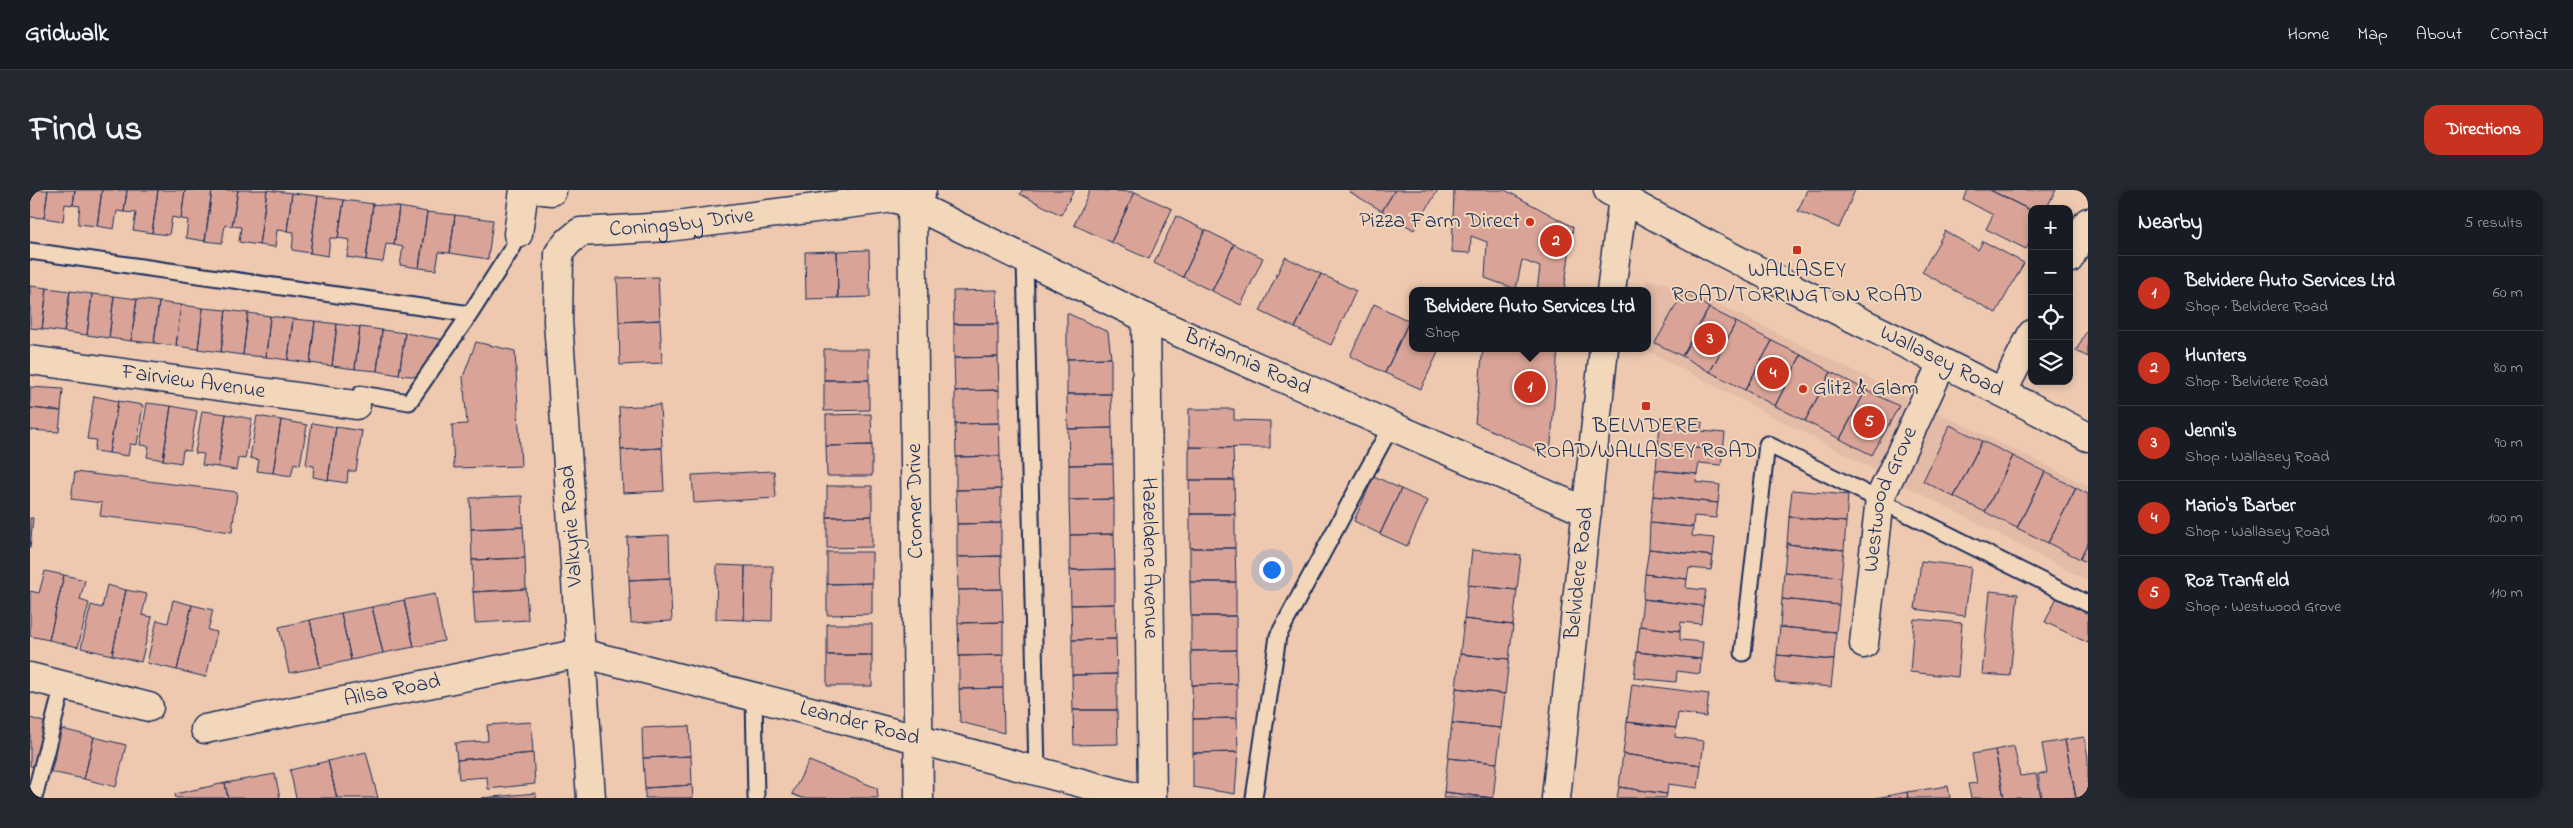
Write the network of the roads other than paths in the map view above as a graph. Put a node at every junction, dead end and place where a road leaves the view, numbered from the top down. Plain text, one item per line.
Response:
1 (524, 190) edge
2 (1616, 194) edge
3 (917, 197) edge
4 (2088, 222) edge
5 (518, 234) joint
6 (30, 251) edge
7 (2073, 251) edge
8 (559, 253) joint
9 (1025, 259) junction
10 (1611, 287) edge
11 (470, 314) junction
12 (1146, 318) junction
13 (2029, 340) edge
14 (1604, 352) edge
15 (30, 360) edge
16 (1942, 363) junction
17 (2003, 391) junction
18 (356, 405) joint
19 (1391, 426) junction
20 (2088, 437) edge
21 (1880, 498) junction
22 (1587, 512) junction
23 (2088, 604) edge
24 (1864, 644) dead end
25 (581, 653) junction
26 (1743, 653) dead end
27 (30, 677) edge
28 (63, 685) junction
29 (754, 697) junction
30 (150, 707) dead end
31 (205, 729) dead end
32 (919, 740) junction
33 (1037, 772) junction
34 (34, 798) edge
35 (591, 798) edge
36 (756, 798) edge
37 (919, 798) edge
38 (1138, 798) edge
39 (1152, 798) edge
40 (1254, 798) edge
41 (1556, 798) edge

1 - 5 street
2 - 10 street
2 - 16 street, Wallasey Road
3 - 8 street, Coningsby Drive
3 - 9 street, Britannia Road
3 - 32 street, Cromer Drive
4 - 7 street
5 - 11 lane
6 - 11 lane
8 - 25 street, Valkyrie Road
9 - 12 street, Britannia Road
9 - 33 lane
11 - 18 lane
12 - 19 street, Britannia Road
12 - 39 street, Hazeldene Avenue
13 - 17 street
14 - 22 street, Belvidere Road
15 - 18 street, Fairview Avenue
16 - 17 street, Wallasey Road
16 - 21 street, Westwood Grove
17 - 20 street, Wallasey Road
19 - 22 street, Britannia Road
19 - 40 lane
21 - 23 lane
21 - 24 street, Westwood Grove
21 - 26 lane
22 - 41 street, Belvidere Road
25 - 29 street, Leander Road
25 - 31 street, Ailsa Road
25 - 35 street, Valkyrie Road
27 - 28 street
28 - 30 street
28 - 34 lane
29 - 32 street, Leander Road
29 - 36 lane
32 - 33 street, Leander Road
32 - 37 street, Cromer Drive
33 - 38 street, Leander Road

